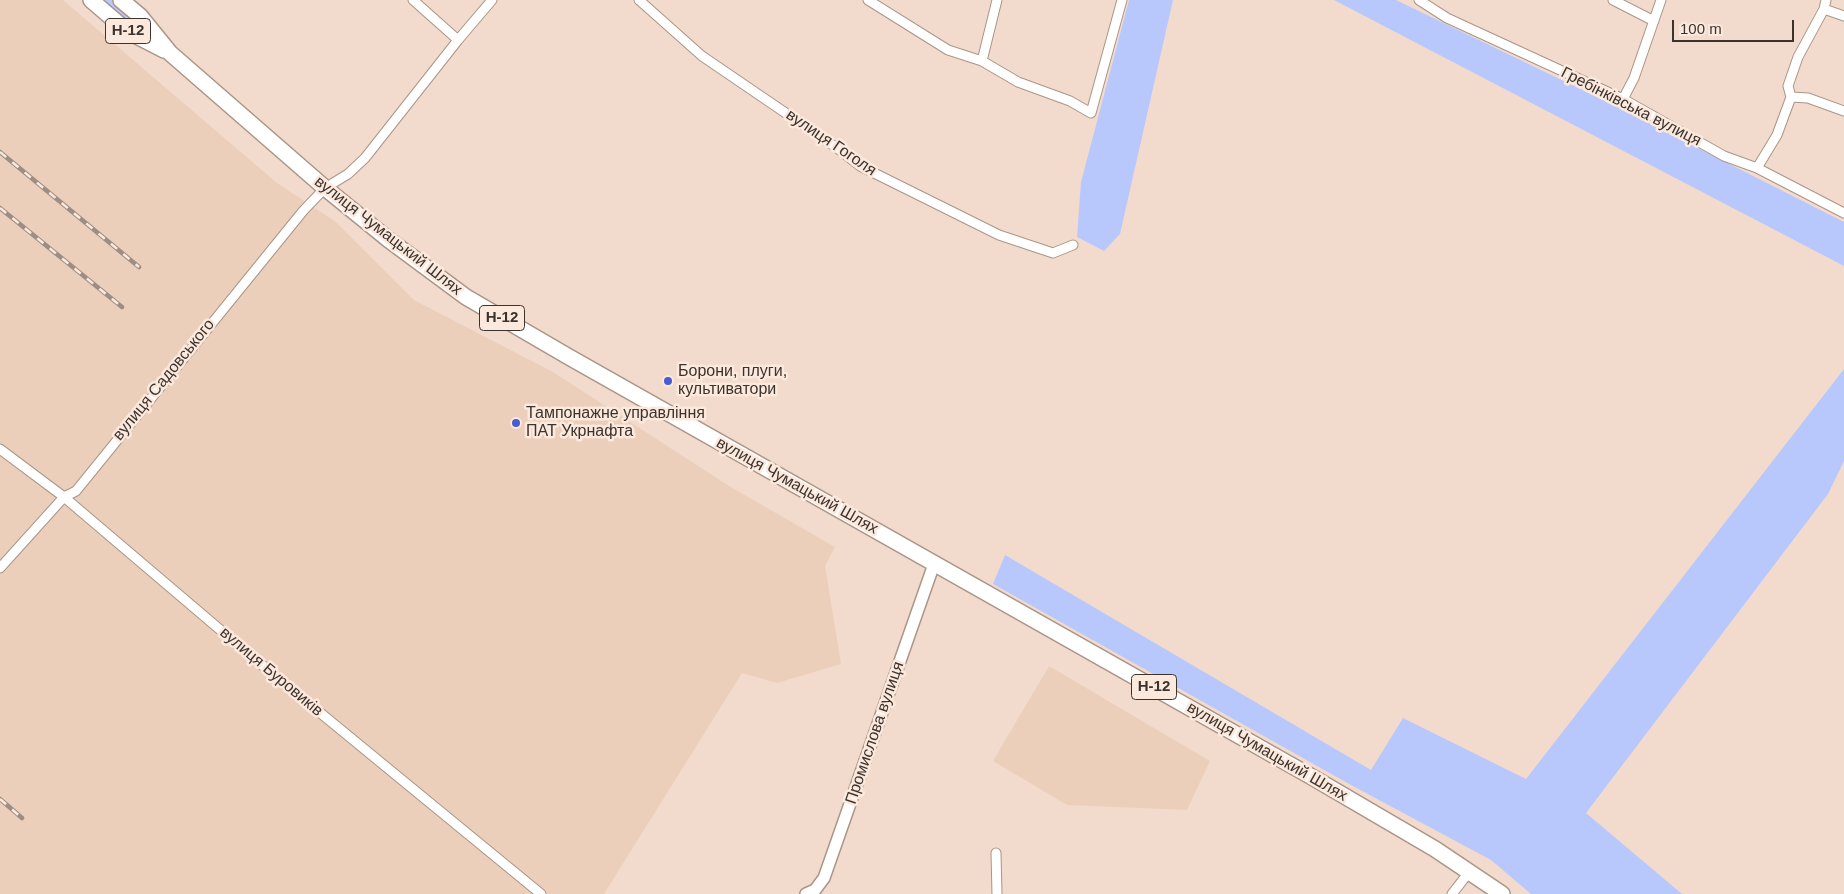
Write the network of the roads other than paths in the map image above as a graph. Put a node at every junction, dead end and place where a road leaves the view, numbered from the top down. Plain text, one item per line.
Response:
1 (91, 0) edge
2 (121, 0) edge
3 (413, 0) edge
4 (492, 0) edge
5 (639, 0) edge
6 (868, 0) edge
7 (997, 0) edge
8 (1122, 0) edge
9 (1419, 0) edge
10 (1613, 0) edge
11 (1661, 0) edge
12 (1825, 4) edge
13 (1844, 16) edge
14 (1654, 21) junction
15 (458, 40) junction
16 (170, 53) junction
17 (982, 61) junction
18 (1791, 98) junction
19 (1623, 99) junction
20 (1844, 111) edge
21 (1758, 168) junction
22 (325, 188) junction
23 (1844, 213) edge
24 (1073, 245) dead end
25 (0, 449) edge
26 (64, 497) junction
27 (934, 564) junction
28 (0, 568) edge
29 (996, 854) dead end
30 (1470, 871) junction
31 (812, 893) edge
32 (1455, 893) edge
33 (541, 894) edge
34 (997, 894) edge
35 (1502, 894) edge

1 - 16 main road, вулиця Чумацький Шлях / Н-12
2 - 16 main road, вулиця Чумацький Шлях / Н-12
3 - 15 street
4 - 15 street, вулиця Садовського
5 - 24 street, вулиця Гоголя
6 - 17 street
7 - 17 street
8 - 17 street
9 - 19 street, Гребінківська вулиця
10 - 14 street
11 - 14 street
12 - 13 street
12 - 18 street
14 - 19 street
15 - 22 street, вулиця Садовського
16 - 22 main road, вулиця Чумацький Шлях / Н-12
18 - 20 street
18 - 21 street
19 - 21 street, Гребінківська вулиця
21 - 23 street, Гребінківська вулиця
22 - 26 street, вулиця Садовського
22 - 27 main road, вулиця Чумацький Шлях / Н-12
25 - 26 street, вулиця Буровиків
26 - 28 street, вулиця Садовського
26 - 33 street, вулиця Буровиків
27 - 30 main road, вулиця Чумацький Шлях / Н-12
27 - 31 street, Промислова вулиця
29 - 34 street
30 - 32 street
30 - 35 main road, вулиця Чумацький Шлях

